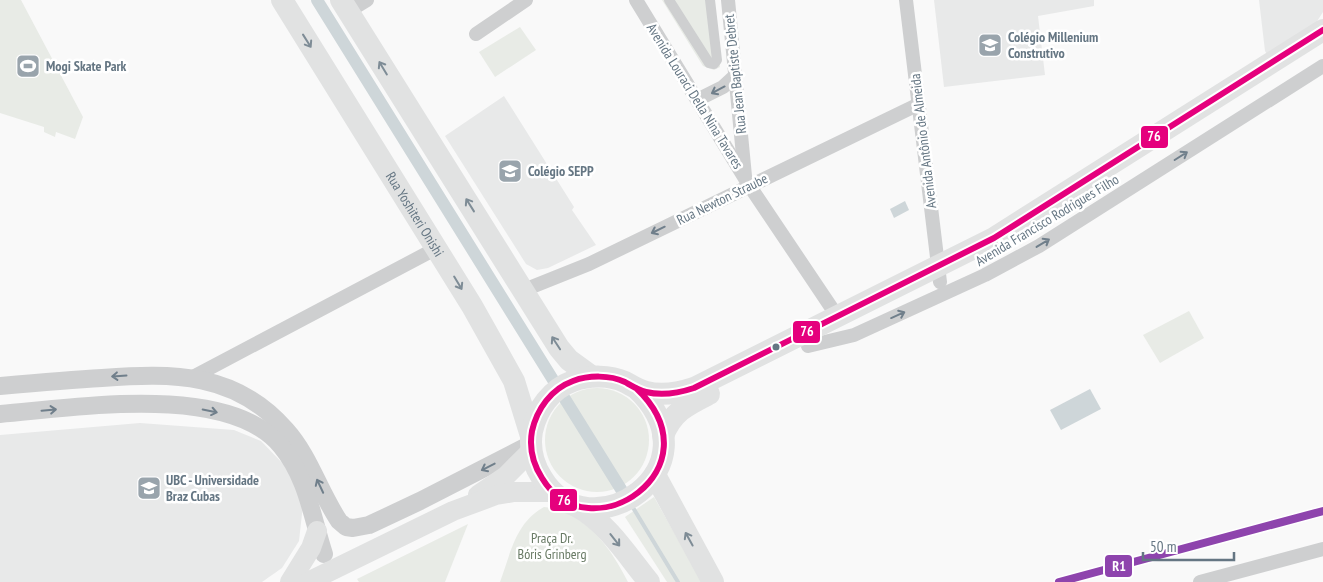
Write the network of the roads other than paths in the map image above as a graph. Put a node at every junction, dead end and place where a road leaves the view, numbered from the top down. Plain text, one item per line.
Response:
1 (282, 0) edge
2 (526, 0) edge
3 (636, 0) edge
4 (669, 0) edge
5 (710, 0) edge
6 (728, 0) edge
7 (906, 0) edge
8 (352, 4) edge
9 (1323, 30) edge
10 (476, 34) dead end
11 (1323, 48) edge
12 (1323, 66) edge
13 (736, 75) junction
14 (697, 100) junction
15 (919, 104) junction
16 (748, 182) junction
17 (437, 248) junction
18 (939, 274) junction
19 (524, 290) junction
20 (837, 316) junction
21 (808, 346) junction
22 (148, 375) junction
23 (591, 376) junction
24 (194, 377) junction
25 (0, 386) edge
26 (636, 388) junction
27 (149, 403) junction
28 (0, 414) edge
29 (663, 436) junction
30 (531, 444) junction
31 (655, 475) junction
32 (559, 495) junction
33 (453, 511) junction
34 (346, 527) junction
35 (317, 531) junction
36 (1323, 550) edge
37 (328, 562) junction
38 (290, 582) edge
39 (308, 582) edge
40 (649, 582) edge
41 (713, 582) edge
42 (1200, 582) edge

1 -> 17 main road, Rua Yoshiteri Onishi
2 - 10 street
3 - 14 street, Avenida Louraci Della Nina Tavares
4 - 5 street
6 - 13 street, Rua Jean Baptiste Debret
7 - 15 street, Avenida Antônio de Almeida
19 -> 8 main road
9 - 18 main road, Avenida Francisco Rodrigues Filho
11 - 18 main road, Avenida Francisco Rodrigues Filho
21 -> 12 street
13 -> 14 street
13 - 16 street, Rua Jean Baptiste Debret
14 - 16 street, Avenida Louraci Della Nina Tavares
15 - 16 street, Rua Newton Straube
15 - 18 street, Avenida Antônio de Almeida
16 -> 19 street, Rua Newton Straube
16 - 20 street, Avenida Louraci Della Nina Tavares
17 - 24 street
17 -> 30 main road, Rua Yoshiteri Onishi
18 - 20 main road, Avenida Francisco Rodrigues Filho
18 - 21 main road, Avenida Francisco Rodrigues Filho
23 -> 19 main road
20 - 26 main road, Avenida Francisco Rodrigues Filho
21 - 29 main road, Avenida Francisco Rodrigues Filho
22 - 24 street
22 -> 25 street
22 - 27 street
23 - 26 main road, Avenida Francisco Rodrigues Filho
23 - 30 main road, Avenida Francisco Rodrigues Filho
34 -> 24 street
26 - 29 main road, Avenida Francisco Rodrigues Filho
28 -> 27 street
27 -> 35 street
29 - 31 main road, Avenida Francisco Rodrigues Filho
30 - 32 main road
30 - 33 main road, Avenida Francisco Rodrigues Filho
30 -> 34 street
31 - 32 main road, Avenida Francisco Rodrigues Filho
41 -> 31 main road
32 - 33 main road, Avenida Francisco Rodrigues Filho
32 -> 40 main road
33 - 37 main road, Avenida Francisco Rodrigues Filho
34 - 37 street
35 - 37 street
35 - 38 main road
36 - 42 street
37 - 39 main road, Avenida Francisco Rodrigues Filho

